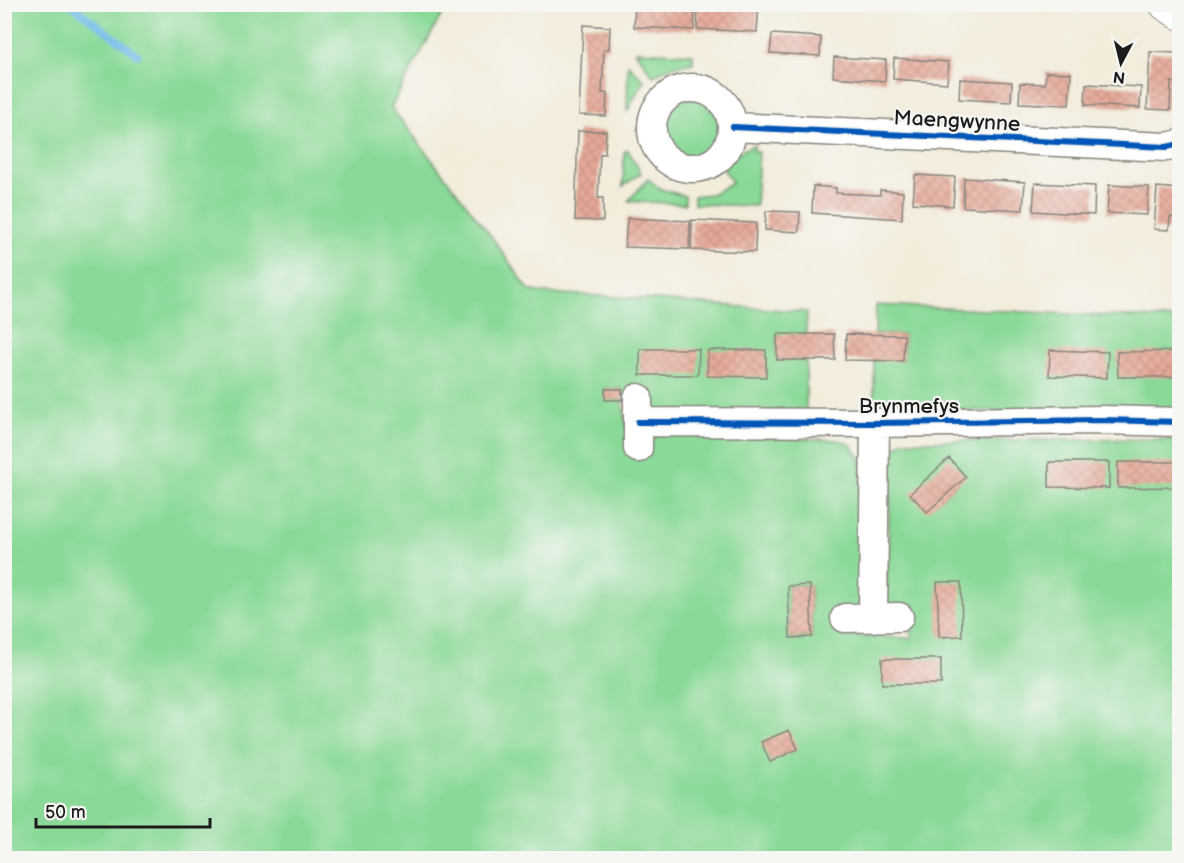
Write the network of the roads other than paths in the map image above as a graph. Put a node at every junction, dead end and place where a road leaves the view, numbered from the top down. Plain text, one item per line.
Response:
1 (1166, 4) edge
2 (1179, 13) edge
3 (733, 127) dead end
4 (1179, 144) edge
5 (638, 422) dead end
6 (1179, 422) edge
7 (875, 423) junction
8 (845, 618) dead end

1 - 2 main road
3 - 4 street, Maengwynne
5 - 7 street, Brynmefys
6 - 7 street, Brynmefys
7 - 8 street

